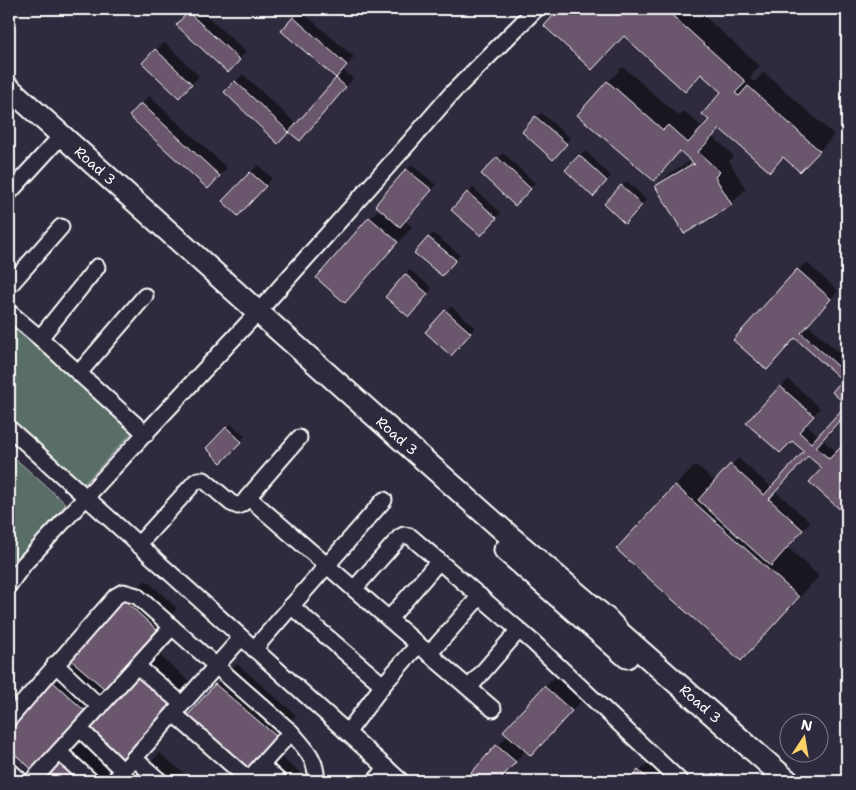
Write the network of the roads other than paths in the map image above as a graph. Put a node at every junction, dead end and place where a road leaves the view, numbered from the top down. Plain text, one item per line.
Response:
1 (536, 9) edge
2 (9, 88) edge
3 (9, 104) edge
4 (57, 140) junction
5 (14, 176) edge
6 (9, 193) edge
7 (62, 227) dead end
8 (97, 267) dead end
9 (9, 286) edge
10 (145, 296) dead end
11 (9, 312) edge
12 (254, 317) junction
13 (40, 338) junction
14 (79, 374) junction
15 (9, 428) edge
16 (146, 434) junction
17 (300, 438) dead end
18 (248, 497) junction
19 (86, 498) junction
20 (384, 500) dead end
21 (138, 545) junction
22 (439, 561) junction
23 (327, 565) junction
24 (9, 585) edge
25 (354, 589) junction
26 (480, 596) junction
27 (292, 606) junction
28 (389, 619) junction
29 (172, 627) junction
30 (519, 630) junction
31 (241, 638) junction
32 (254, 649) junction
33 (424, 649) junction
34 (55, 664) junction
35 (137, 666) junction
36 (216, 666) junction
37 (383, 685) junction
38 (469, 688) junction
39 (100, 707) junction
40 (178, 709) junction
41 (492, 709) dead end
42 (9, 719) edge
43 (80, 729) junction
44 (291, 732) junction
45 (347, 732) junction
46 (59, 752) junction
47 (134, 758) junction
48 (261, 765) junction
49 (387, 768) junction
50 (9, 770) edge
51 (119, 776) edge
52 (248, 780) edge
53 (21, 781) edge
54 (32, 781) edge
55 (91, 781) edge
56 (160, 781) edge
57 (279, 781) edge
58 (316, 781) edge
59 (375, 781) edge
60 (401, 781) edge
61 (680, 781) edge
62 (771, 781) edge
63 (788, 781) edge

1 - 12 street
2 - 4 street, Road 3
3 - 4 street, Road 3
4 - 5 street
4 - 12 street, Road 3
5 - 6 street
7 - 9 street
8 - 13 street
10 - 14 street
11 - 13 street
12 - 16 street
12 - 62 street, Road 3
12 - 63 street, Road 3
13 - 14 street
14 - 16 street
15 - 19 street
16 - 19 street
17 - 18 street
18 - 21 street
18 - 23 street
19 - 21 street
19 - 24 street
20 - 23 street
21 - 31 street
22 - 25 street
22 - 26 street
22 - 28 street
23 - 25 street
23 - 27 street
25 - 28 street
26 - 30 street
26 - 33 street
27 - 32 street
27 - 37 street
28 - 33 street
29 - 34 street
29 - 35 street
29 - 36 street
30 - 38 street
30 - 61 street
31 - 32 street
31 - 36 street
32 - 45 street
33 - 37 street
33 - 38 street
34 - 39 street
34 - 42 street
35 - 39 street
35 - 40 street
36 - 40 street
36 - 44 street
37 - 45 street
38 - 41 street
39 - 43 street
40 - 47 street
40 - 52 street
43 - 46 street
43 - 51 street
44 - 48 street
44 - 58 street
45 - 49 street
46 - 54 street
46 - 55 street
47 - 51 street
47 - 56 street
48 - 52 street
48 - 57 street
49 - 59 street
49 - 60 street
50 - 53 street

